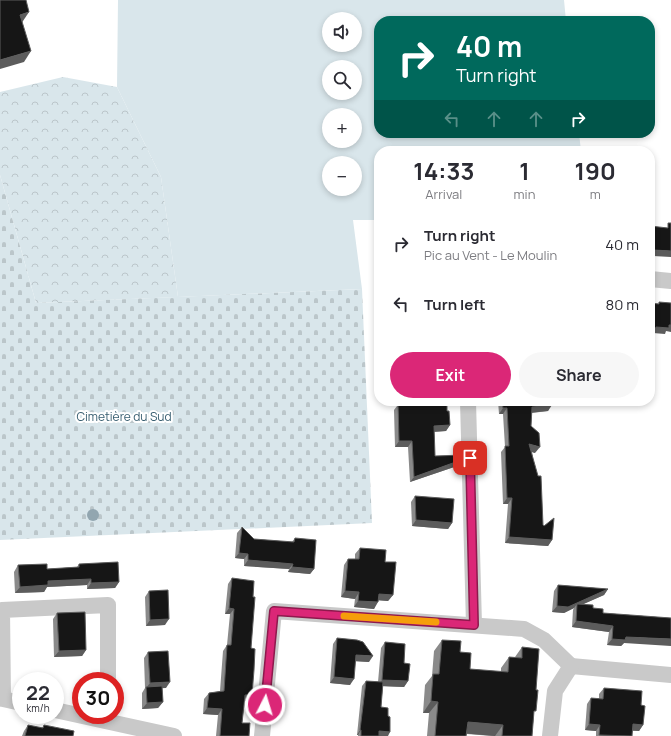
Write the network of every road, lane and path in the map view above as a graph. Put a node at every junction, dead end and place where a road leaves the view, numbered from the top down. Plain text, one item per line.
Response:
1 (655, 279) edge
2 (671, 281) edge
3 (468, 406) edge
4 (474, 625) junction
5 (570, 666) junction
6 (108, 672) edge
7 (671, 675) edge
8 (12, 701) edge
9 (124, 723) edge
10 (174, 736) edge
11 (262, 736) edge
12 (550, 736) edge

1 - 2 street
3 - 4 street
4 - 5 street
4 - 11 street
5 - 7 street
5 - 12 street
6 - 8 street
9 - 10 street

